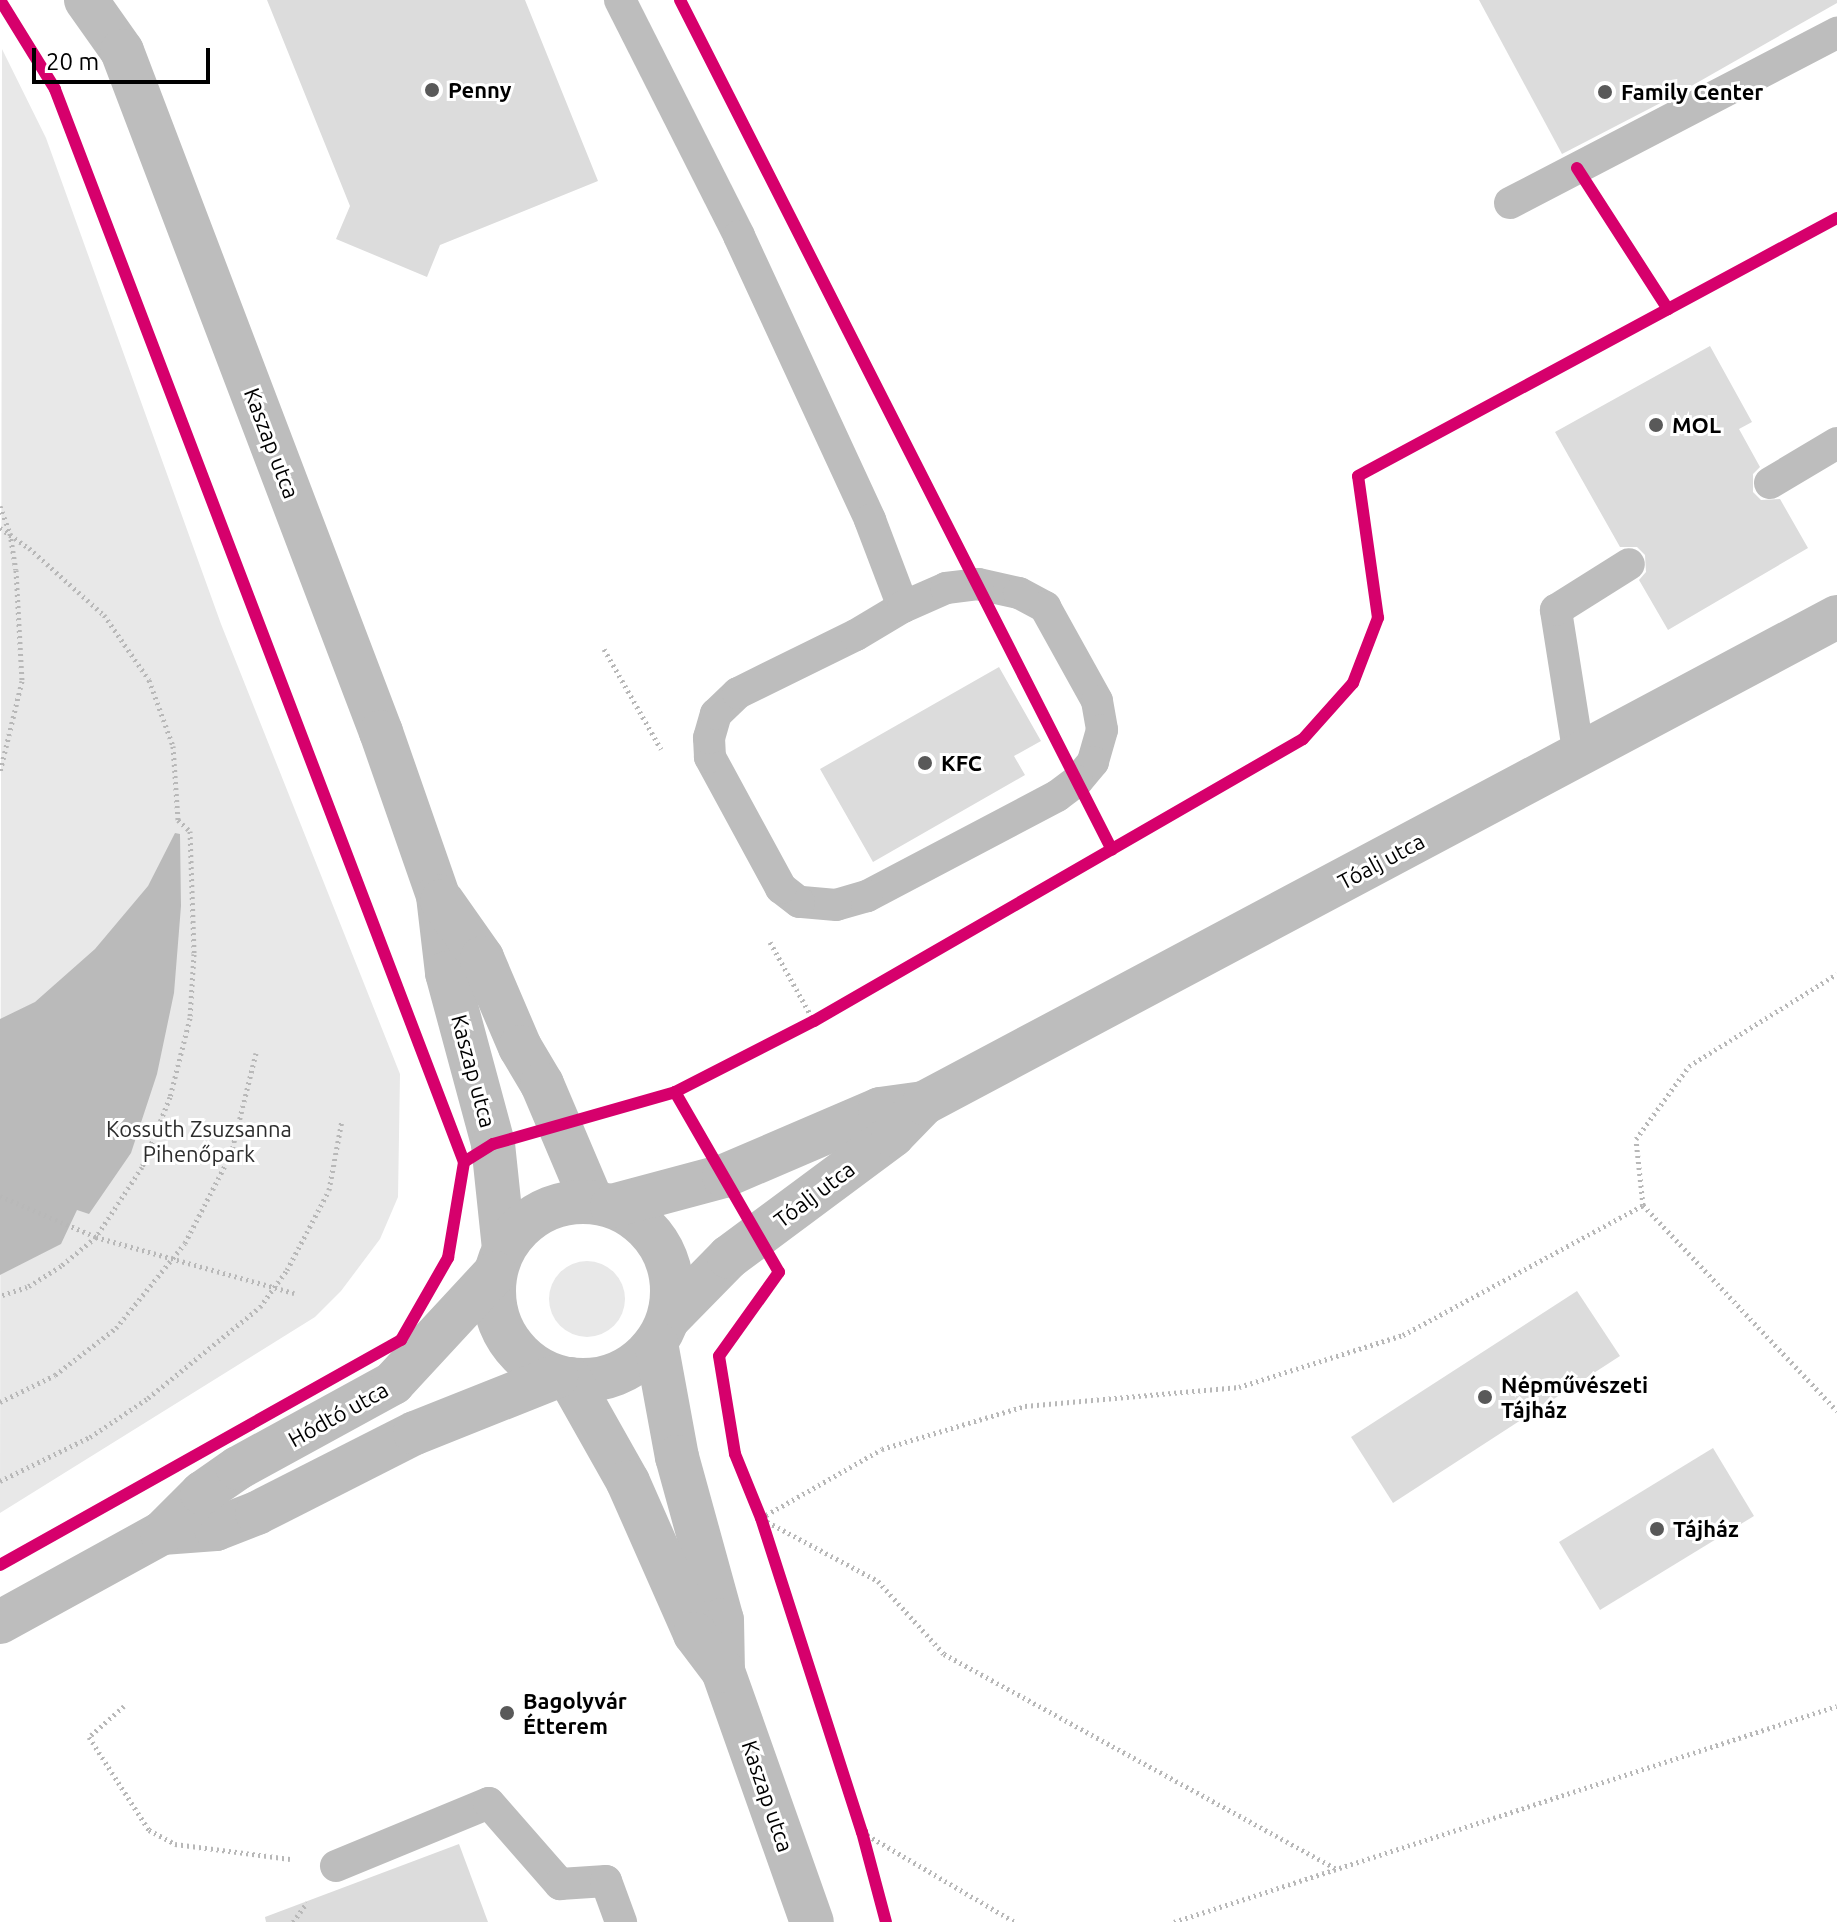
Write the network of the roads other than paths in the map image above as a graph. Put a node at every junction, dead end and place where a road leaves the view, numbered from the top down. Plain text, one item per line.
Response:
1 (86, 0) edge
2 (620, 0) edge
3 (1837, 33) edge
4 (1510, 203) dead end
5 (1837, 443) edge
6 (1770, 483) dead end
7 (1629, 564) dead end
8 (903, 607) junction
9 (1837, 617) edge
10 (1579, 756) junction
11 (438, 896) junction
12 (924, 1103) junction
13 (602, 1204) junction
14 (500, 1260) junction
15 (662, 1331) junction
16 (563, 1378) junction
17 (162, 1533) junction
18 (0, 1622) edge
19 (723, 1671) junction
20 (336, 1866) road end
21 (621, 1922) edge
22 (812, 1922) edge

1 - 11 street, Kaszap utca
2 - 8 lane
3 - 4 lane
5 - 6 lane
7 - 10 lane
8 - 8 lane
9 - 10 street, Tóalj utca
10 - 12 street, Tóalj utca
11 - 13 street, Kaszap utca
11 - 14 street, Kaszap utca
12 - 13 street, Tóalj utca
12 - 15 street, Tóalj utca
13 - 14 street
13 - 15 street
14 - 16 street
14 - 17 street, Hódtó utca
15 - 16 street
15 - 19 street, Kaszap utca
16 - 17 street, Hódtó utca
16 - 19 street, Kaszap utca
17 - 18 street, Hódtó utca
19 - 22 street, Kaszap utca
20 - 21 lane

